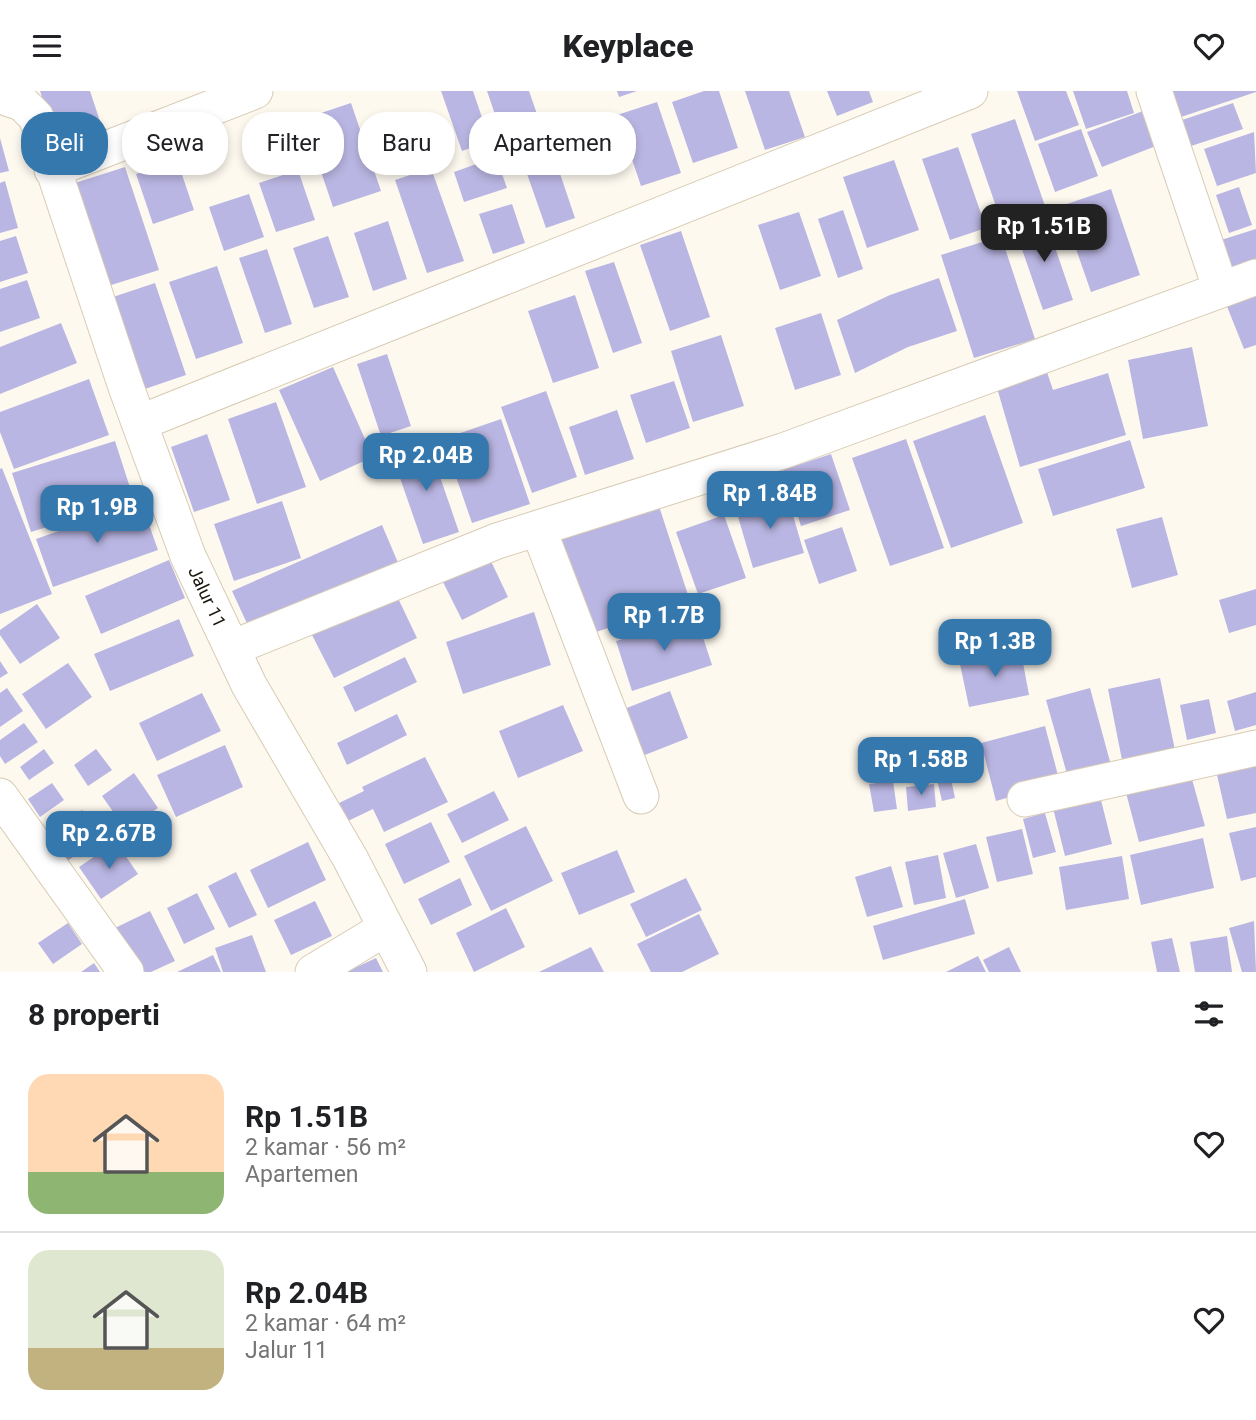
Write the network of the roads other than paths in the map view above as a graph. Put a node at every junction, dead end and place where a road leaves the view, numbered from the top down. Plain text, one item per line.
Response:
1 (255, 91) edge
2 (970, 91) edge
3 (1154, 91) edge
4 (0, 96) edge
5 (31, 112) edge
6 (108, 148) edge
7 (54, 175) edge
8 (1256, 277) edge
9 (1221, 289) junction
10 (139, 423) junction
11 (538, 528) junction
12 (232, 648) junction
13 (1256, 748) edge
14 (0, 796) edge
15 (641, 796) dead end
16 (1025, 799) dead end
17 (386, 928) junction
18 (126, 972) edge
19 (313, 972) edge
20 (409, 972) edge

1 - 6 street
2 - 10 street
3 - 9 street
4 - 5 street, Jalur 11
7 - 10 street, Jalur 11
8 - 9 street
9 - 11 street
10 - 12 street, Jalur 11
11 - 12 street
11 - 15 street
12 - 17 street, Jalur 11
13 - 16 street
14 - 18 street
17 - 19 street
17 - 20 street, Jalur 11

